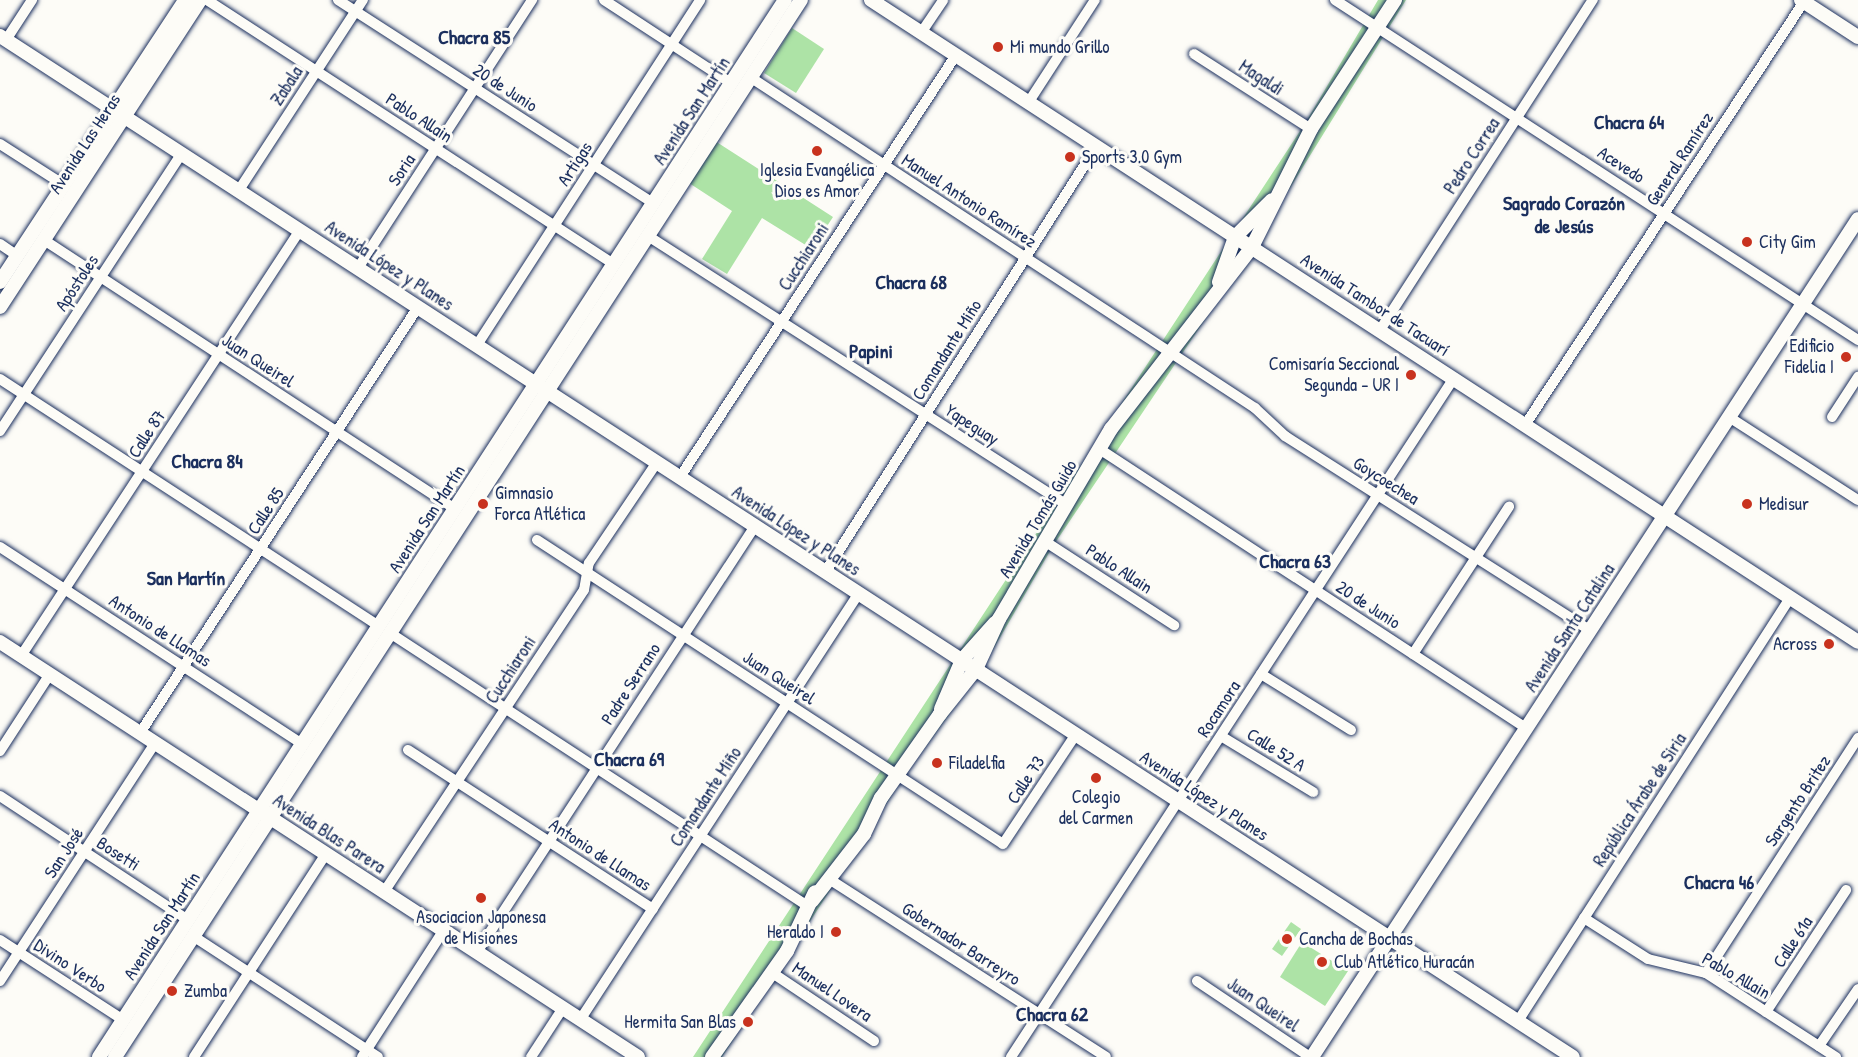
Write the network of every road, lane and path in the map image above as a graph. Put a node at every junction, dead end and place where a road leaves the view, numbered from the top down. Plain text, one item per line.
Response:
1 (32, 0) edge
2 (207, 0) edge
3 (338, 0) edge
4 (363, 0) edge
5 (532, 0) edge
6 (604, 0) edge
7 (700, 0) edge
8 (785, 0) edge
9 (801, 0) edge
10 (871, 0) edge
11 (943, 0) edge
12 (1095, 0) edge
13 (1335, 0) edge
14 (1395, 0) edge
15 (1593, 0) edge
16 (1803, 1) edge
17 (189, 2) edge
18 (355, 11) junction
19 (1377, 27) junction
20 (921, 33) junction
21 (1858, 37) edge
22 (3, 38) edge
23 (671, 44) junction
24 (1194, 54) dead end
25 (956, 55) junction
26 (316, 71) junction
27 (750, 77) junction
28 (731, 82) junction
29 (475, 88) junction
30 (1028, 103) junction
31 (119, 112) junction
32 (1517, 117) junction
33 (1311, 129) junction
34 (0, 144) edge
35 (1096, 147) junction
36 (436, 149) junction
37 (182, 153) junction
38 (594, 165) junction
39 (884, 166) junction
40 (64, 185) junction
41 (239, 190) junction
42 (1273, 199) junction
43 (653, 203) junction
44 (1665, 213) junction
45 (1858, 219) edge
46 (554, 226) junction
47 (300, 230) junction
48 (648, 236) junction
49 (1235, 237) junction
50 (44, 240) junction
51 (0, 244) edge
52 (1252, 247) junction
53 (18, 255) junction
54 (1025, 257) junction
55 (614, 264) junction
56 (358, 268) junction
57 (100, 278) junction
58 (0, 282) edge
59 (1219, 284) junction
60 (1803, 303) junction
61 (0, 307) edge
62 (418, 307) junction
63 (781, 323) junction
64 (1380, 330) junction
65 (1858, 339) edge
66 (477, 345) junction
67 (1170, 352) junction
68 (219, 355) junction
69 (1858, 377) edge
70 (1454, 378) junction
71 (0, 379) edge
72 (542, 387) junction
73 (24, 395) junction
74 (925, 415) junction
75 (1729, 417) junction
76 (1832, 417) dead end
77 (1525, 425) junction
78 (0, 431) edge
79 (337, 432) junction
80 (1101, 450) junction
81 (657, 462) junction
82 (142, 471) junction
83 (680, 477) junction
84 (1378, 495) junction
85 (1858, 500) edge
86 (1066, 505) junction
87 (1509, 507) dead end
88 (455, 509) junction
89 (1665, 516) junction
90 (755, 526) junction
91 (537, 540) dead end
92 (1046, 542) junction
93 (0, 547) edge
94 (261, 549) junction
95 (1477, 557) junction
96 (826, 572) junction
97 (587, 573) junction
98 (65, 589) junction
99 (1315, 591) junction
100 (859, 593) junction
101 (1790, 598) junction
102 (999, 619) junction
103 (1174, 625) dead end
104 (384, 629) junction
105 (1590, 630) junction
106 (683, 636) junction
107 (0, 642) edge
108 (1858, 642) edge
109 (1413, 654) junction
110 (21, 656) junction
111 (962, 660) junction
112 (183, 666) junction
113 (976, 669) junction
114 (50, 674) junction
115 (1261, 674) junction
116 (787, 703) junction
117 (505, 709) junction
118 (940, 714) junction
119 (1526, 728) junction
120 (1351, 730) dead end
121 (140, 733) junction
122 (1076, 734) junction
123 (1221, 735) junction
124 (1858, 738) edge
125 (155, 743) junction
126 (302, 744) junction
127 (408, 750) dead end
128 (0, 752) edge
129 (596, 768) junction
130 (899, 776) junction
131 (458, 782) junction
132 (1313, 792) dead end
133 (0, 796) edge
134 (1179, 801) junction
135 (264, 814) junction
136 (700, 836) junction
137 (549, 841) junction
138 (1003, 844) joint
139 (84, 852) junction
140 (326, 854) junction
141 (827, 881) junction
142 (1846, 890) dead end
143 (384, 892) junction
144 (811, 904) junction
145 (653, 909) junction
146 (1584, 918) junction
147 (188, 920) junction
148 (444, 930) junction
149 (193, 936) junction
150 (1390, 938) junction
151 (0, 940) edge
152 (19, 952) junction
153 (477, 952) junction
154 (249, 972) junction
155 (771, 972) junction
156 (1706, 973) junction
157 (0, 981) edge
158 (1197, 981) dead end
159 (1858, 989) edge
160 (563, 1008) junction
161 (1766, 1012) junction
162 (1040, 1014) junction
163 (123, 1020) junction
164 (580, 1020) junction
165 (1518, 1021) junction
166 (874, 1041) dead end
167 (1819, 1046) junction
168 (364, 1053) edge
169 (99, 1057) edge
170 (115, 1057) edge
171 (194, 1057) edge
172 (378, 1057) edge
173 (531, 1057) edge
174 (638, 1057) edge
175 (713, 1057) edge
176 (1011, 1057) edge
177 (1106, 1057) edge
178 (1311, 1057) edge
179 (1573, 1057) edge
180 (1836, 1057) edge

1 - 22 street
2 - 26 street, Pablo Allain
3 - 18 street, 20 de Junio
4 - 18 street, Zabala
5 - 29 street, Soria
6 - 23 street
7 - 23 street, Artigas
8 - 28 main road, Avenida San Martín
9 - 27 main road, Avenida San Martín
10 - 20 main road, Avenida Tambor de Tacuarí
11 - 20 street
12 - 30 street
13 - 19 street, Acevedo
14 - 19 main road, Avenida Tomás Guido
15 - 32 street, Pedro Correa
16 - 21 main road
16 - 44 street, General Ramírez
17 - 31 main road, Avenida Las Heras
18 - 26 street, Zabala
18 - 29 street, 20 de Junio
19 - 32 street, Acevedo
19 - 33 main road, Avenida Tomás Guido
20 - 25 main road, Avenida Tambor de Tacuarí
22 - 31 main road, Avenida López y Planes
23 - 28 street
23 - 38 street, Artigas
24 - 33 street, Magaldi
25 - 30 main road, Avenida Tambor de Tacuarí
25 - 39 street, Cucchiaroni
26 - 36 street, Pablo Allain
26 - 41 street, Zabala
27 - 39 street, Manuel Antonio Ramírez
27 - 48 main road, Avenida San Martín
28 - 43 main road, Avenida San Martín
29 - 36 street, Soria
29 - 38 street, 20 de Junio
30 - 35 main road, Avenida Tambor de Tacuarí
31 - 37 main road, Avenida López y Planes
31 - 40 main road, Avenida Las Heras
31 - 50 main road, Avenida Las Heras
32 - 44 street, Acevedo
32 - 64 street, Pedro Correa
33 - 42 main road, Avenida Tomás Guido
34 - 40 street
35 - 49 main road, Avenida Tambor de Tacuarí
35 - 54 street, Comandante Miño
36 - 46 street, Pablo Allain
36 - 56 street, Soria
37 - 41 main road, Avenida López y Planes
37 - 57 street, Apóstoles
38 - 43 street, 20 de Junio
38 - 46 street, Artigas
39 - 54 street, Manuel Antonio Ramírez
39 - 63 street, Cucchiaroni
40 - 53 main road, Avenida Las Heras
41 - 47 main road, Avenida López y Planes
42 - 49 main road, Avenida Tomás Guido
42 - 52 main road, Avenida Tomás Guido
43 - 55 main road, Avenida San Martín
44 - 60 street, Acevedo
44 - 77 street, General Ramírez
45 - 60 main road, Avenida Santa Catalina
46 - 55 street, Pablo Allain
46 - 66 street, Artigas
47 - 56 main road, Avenida López y Planes
47 - 68 street, Calle 87
48 - 63 street, Yapeguay
48 - 72 main road, Avenida San Martín
49 - 52 main road, Avenida Tambor de Tacuarí
49 - 59 main road, Avenida Tomás Guido
50 - 57 street, Juan Queirel
50 - 61 main road, Avenida Las Heras
51 - 53 street
52 - 59 main road, Avenida Tomás Guido
52 - 64 main road, Avenida Tambor de Tacuarí
53 - 58 main road, Avenida Las Heras
54 - 67 street, Manuel Antonio Ramírez
54 - 74 street, Comandante Miño
55 - 72 main road, Avenida San Martín
56 - 62 main road, Avenida López y Planes
57 - 68 street, Juan Queirel
57 - 73 street, Apóstoles
59 - 67 main road, Avenida Tomás Guido
60 - 65 street, Acevedo
60 - 75 main road, Avenida Santa Catalina
62 - 66 main road, Avenida López y Planes
62 - 79 street, Calle 85
63 - 74 street, Yapeguay
63 - 83 street, Cucchiaroni
64 - 70 main road, Avenida Tambor de Tacuarí
66 - 72 main road, Avenida López y Planes
67 - 80 main road, Avenida Tomás Guido
67 - 84 street, Goycoechea
68 - 79 street, Juan Queirel
68 - 82 street, Calle 87
69 - 76 street
70 - 77 main road, Avenida Tambor de Tacuarí
70 - 84 street, Rocamora
71 - 73 street
72 - 81 main road, Avenida López y Planes
72 - 88 main road, Avenida San Martín
72 - 104 main road, Avenida San Martín
73 - 78 street, Apóstoles
73 - 82 street
74 - 86 street, Yapeguay
74 - 96 street, Comandante Miño
75 - 85 street
75 - 89 main road, Avenida Santa Catalina
77 - 89 main road, Avenida Tambor de Tacuarí
79 - 88 street, Juan Queirel
79 - 94 street, Calle 85
80 - 86 main road, Avenida Tomás Guido
80 - 99 street, 20 de Junio
81 - 83 main road, Avenida López y Planes
81 - 97 street, Cucchiaroni
82 - 94 street
82 - 98 street, Calle 87
83 - 90 main road, Avenida López y Planes
84 - 95 street, Goycoechea
84 - 99 street, Rocamora
86 - 92 main road, Avenida Tomás Guido
87 - 95 street
88 - 104 main road, Avenida San Martín
89 - 101 main road, Avenida Tambor de Tacuarí
89 - 105 main road, Avenida Santa Catalina
90 - 96 main road, Avenida López y Planes
90 - 106 street, Padre Serrano
91 - 97 street, Juan Queirel
92 - 102 main road, Avenida Tomás Guido
92 - 103 street, Pablo Allain
93 - 98 street, Antonio de Llamas
94 - 104 street
94 - 112 street, Calle 85
95 - 105 street, Goycoechea
95 - 109 street
96 - 100 main road, Avenida López y Planes
97 - 106 street, Juan Queirel
97 - 117 street, Cucchiaroni
98 - 110 street, Calle 87
98 - 112 street, Antonio de Llamas
99 - 109 street, 20 de Junio
99 - 115 street, Rocamora
100 - 111 main road, Avenida López y Planes
100 - 116 street, Comandante Miño
101 - 108 main road, Avenida Tambor de Tacuarí
101 - 146 street, República Árabe de Siria
102 - 111 main road, Avenida Tomás Guido
102 - 113 main road, Avenida Tomás Guido
104 - 117 street
104 - 126 main road, Avenida San Martín
104 - 135 main road, Avenida San Martín
105 - 119 main road, Avenida Santa Catalina
106 - 116 street, Juan Queirel
106 - 129 street, Padre Serrano
107 - 110 main road, Avenida Blas Parera
109 - 119 street, 20 de Junio
110 - 114 main road, Avenida Blas Parera
111 - 113 main road, Avenida López y Planes
111 - 118 main road, Avenida Tomás Guido
112 - 121 street, Calle 85
112 - 126 street, Antonio de Llamas
113 - 118 main road, Avenida Tomás Guido
113 - 122 main road, Avenida López y Planes
114 - 121 main road, Avenida Blas Parera
114 - 128 street
115 - 120 street
115 - 123 street, Rocamora
116 - 130 street, Juan Queirel
116 - 136 street, Comandante Miño
117 - 129 street
117 - 131 street, Cucchiaroni
118 - 130 main road, Avenida Tomás Guido
119 - 150 main road, Avenida Santa Catalina
121 - 125 main road, Avenida Blas Parera
122 - 134 main road, Avenida López y Planes
122 - 138 street, Calle 73
123 - 132 street, Calle 52 A
123 - 134 street, Rocamora
124 - 156 street, Sargento Britez
125 - 135 main road, Avenida Blas Parera
125 - 139 street, San José
126 - 135 main road, Avenida San Martín
127 - 131 street, Antonio de Llamas
129 - 136 street
129 - 137 street, Padre Serrano
130 - 138 street, Juan Queirel
130 - 141 main road, Avenida Tomás Guido
131 - 137 street, Antonio de Llamas
131 - 143 street, Cucchiaroni
133 - 139 street, Bosetti
134 - 150 main road, Avenida López y Planes
134 - 162 street, Rocamora
135 - 140 main road, Avenida Blas Parera
135 - 147 main road, Avenida San Martín
135 - 149 main road, Avenida San Martín
136 - 144 street
136 - 145 street, Comandante Miño
137 - 145 street, Antonio de Llamas
137 - 153 street, Padre Serrano
139 - 147 street, Bosetti
139 - 152 street, San José
140 - 143 main road, Avenida Blas Parera
140 - 154 street
141 - 144 main road, Avenida Tomás Guido
141 - 162 street, Gobernador Barreyro
142 - 161 street, Calle 61a
143 - 148 main road, Avenida Blas Parera
144 - 155 main road, Avenida Tomás Guido
145 - 164 street, Comandante Miño
146 - 156 street, Pablo Allain
146 - 165 street, República Árabe de Siria
147 - 163 main road, Avenida San Martín
148 - 153 main road, Avenida Blas Parera
148 - 168 street
149 - 154 street
149 - 170 main road, Avenida San Martín
150 - 165 main road, Avenida López y Planes
150 - 178 main road, Avenida Santa Catalina
151 - 152 street, Divino Verbo
152 - 157 street, San José
152 - 163 street, Divino Verbo
153 - 160 main road, Avenida Blas Parera
154 - 168 street
154 - 171 street
155 - 166 street, Manuel Lovera
155 - 175 main road, Avenida Tomás Guido
156 - 161 street, Pablo Allain
158 - 178 street, Juan Queirel
159 - 167 street
160 - 164 main road, Avenida Blas Parera
160 - 173 street
161 - 167 street, Pablo Allain
162 - 176 street, Rocamora
162 - 177 street, Gobernador Barreyro
163 - 169 main road, Avenida San Martín
164 - 174 main road, Avenida Blas Parera
165 - 179 main road, Avenida López y Planes
167 - 180 street, Pablo Allain
168 - 172 street

